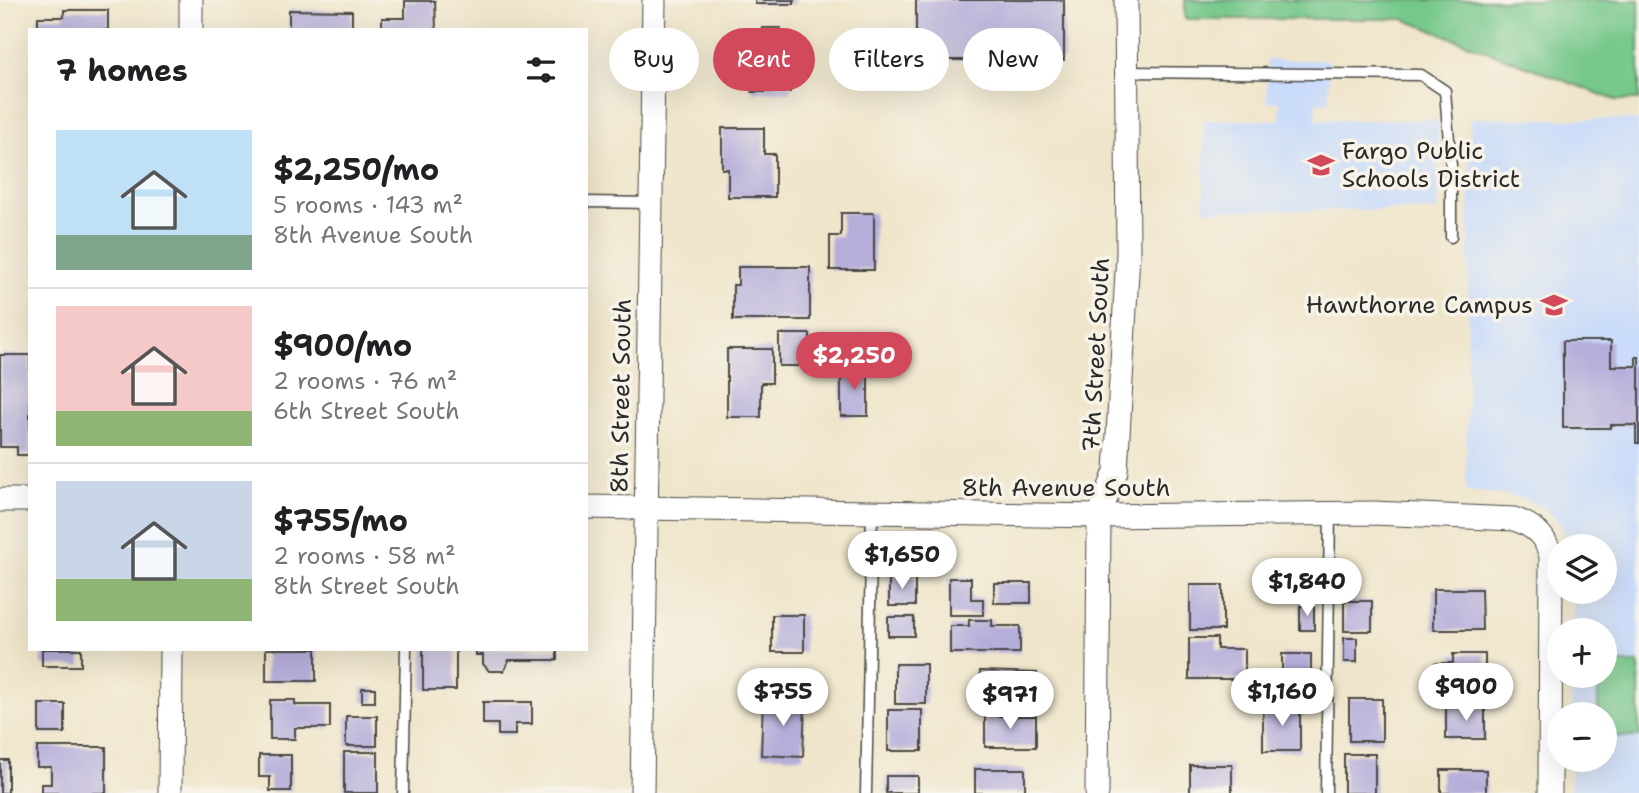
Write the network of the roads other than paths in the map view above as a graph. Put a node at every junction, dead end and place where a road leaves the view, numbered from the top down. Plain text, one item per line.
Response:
1 (191, 0) edge
2 (654, 0) edge
3 (1126, 0) edge
4 (191, 28) edge
5 (1127, 72) junction
6 (588, 202) edge
7 (651, 203) junction
8 (1451, 237) dead end
9 (0, 500) edge
10 (28, 500) edge
11 (588, 507) edge
12 (646, 508) junction
13 (872, 511) junction
14 (1330, 513) junction
15 (1098, 516) junction
16 (171, 651) edge
17 (406, 651) edge
18 (170, 793) edge
19 (404, 793) edge
20 (642, 793) edge
21 (866, 793) edge
22 (1097, 793) edge
23 (1326, 793) edge
24 (1550, 793) edge

1 - 4 street
2 - 7 street, 8th Street South
3 - 5 street, 7th Street South
5 - 8 lane
5 - 15 street, 7th Street South
6 - 7 lane
7 - 12 street, 8th Street South
9 - 10 street
11 - 12 street, 8th Avenue South
12 - 13 street, 8th Avenue South
12 - 20 street, 8th Street South
13 - 15 street, 8th Avenue South
13 - 21 lane
14 - 15 street, 8th Avenue South
14 - 23 lane
14 - 24 street, 8th Avenue South
15 - 22 street, 7th Street South
16 - 18 street
17 - 19 lane

